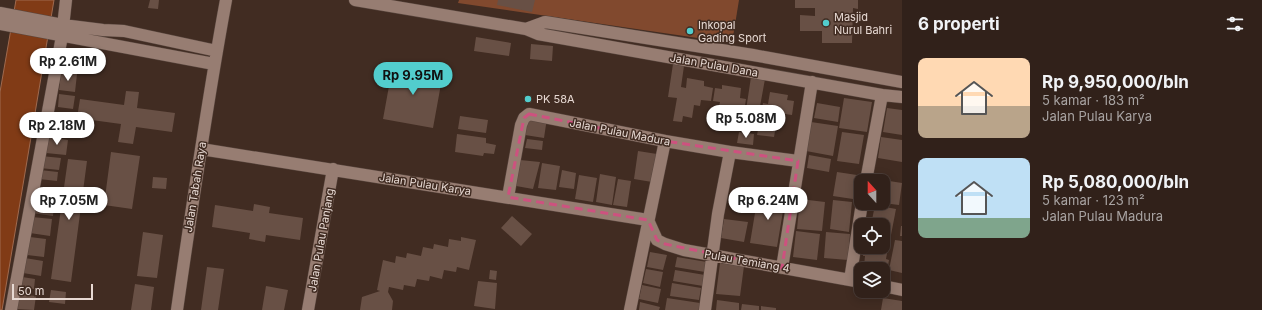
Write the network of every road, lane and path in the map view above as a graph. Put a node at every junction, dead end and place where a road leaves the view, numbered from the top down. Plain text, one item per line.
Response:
1 (66, 0) edge
2 (226, 0) edge
3 (355, 0) edge
4 (3, 19) edge
5 (526, 29) junction
6 (58, 30) junction
7 (214, 50) junction
8 (212, 64) junction
9 (812, 82) junction
10 (902, 82) edge
11 (882, 95) junction
12 (902, 97) edge
13 (665, 141) junction
14 (201, 149) junction
15 (730, 152) junction
16 (798, 161) junction
17 (334, 169) junction
18 (867, 174) edge
19 (508, 197) junction
20 (861, 210) edge
21 (648, 220) junction
22 (713, 255) junction
23 (857, 262) edge
24 (782, 268) junction
25 (854, 281) edge
26 (890, 287) edge
27 (902, 290) edge
28 (11, 310) edge
29 (177, 310) edge
30 (308, 310) edge
31 (630, 310) edge
32 (705, 310) edge

1 - 6 street
2 - 7 street
3 - 5 street, Jalan Pulau Dana
4 - 6 street
5 - 9 street, Jalan Pulau Dana
5 - 10 street, Jalan Pulau Dana
6 - 7 street
6 - 8 street
6 - 28 street
7 - 8 street, Jalan Tabah Raya
8 - 14 street, Jalan Tabah Raya
9 - 11 street, Jalan Pulau Dana
9 - 16 street
11 - 12 street, Jalan Pulau Dana
11 - 18 street
13 - 15 street, Jalan Pulau Madura
13 - 19 street, Jalan Pulau Madura
13 - 21 street
14 - 17 street, Jalan Pulau Karya
14 - 29 street, Jalan Tabah Raya
15 - 16 street, Jalan Pulau Madura
15 - 22 street
16 - 24 street
17 - 19 street, Jalan Pulau Karya
17 - 30 street, Jalan Pulau Panjang
19 - 21 street, Jalan Pulau Karya
20 - 23 street
21 - 22 street, Pulau Temiang 4
21 - 31 street
22 - 24 street, Pulau Temiang 4
22 - 32 street
24 - 25 street, Pulau Temiang 4
26 - 27 street

